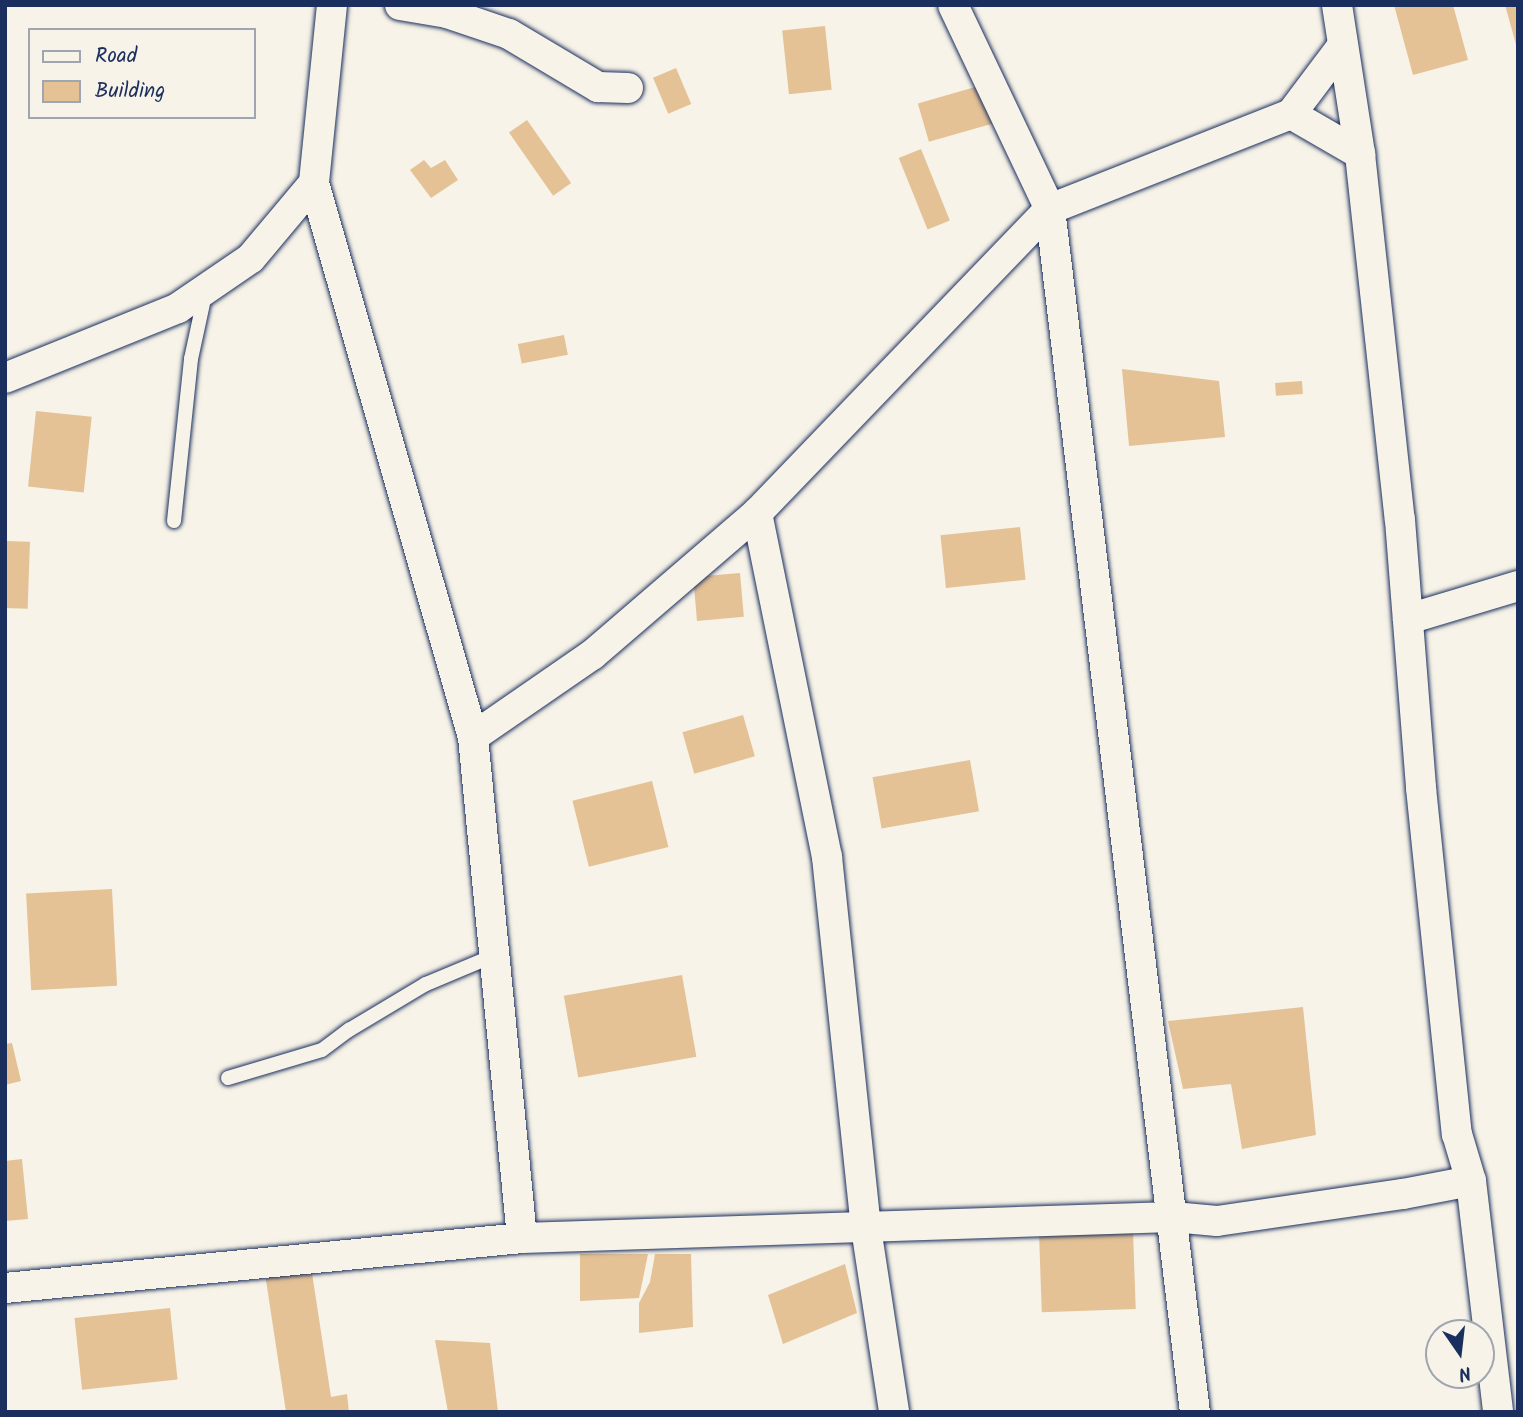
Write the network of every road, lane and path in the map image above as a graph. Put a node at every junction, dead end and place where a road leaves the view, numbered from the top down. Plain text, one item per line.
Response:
1 (332, 5) edge
2 (400, 5) edge
3 (953, 5) edge
4 (1337, 5) edge
5 (1343, 45) junction
6 (628, 88) dead end
7 (1291, 114) junction
8 (1360, 154) junction
9 (314, 183) junction
10 (1050, 209) junction
11 (206, 289) junction
12 (5, 378) edge
13 (757, 513) junction
14 (174, 521) dead end
15 (1518, 586) edge
16 (1408, 619) junction
17 (472, 737) junction
18 (493, 956) junction
19 (228, 1078) dead end
20 (1471, 1181) junction
21 (1173, 1217) junction
22 (866, 1228) junction
23 (522, 1238) junction
24 (5, 1288) edge
25 (894, 1412) edge
26 (1195, 1412) edge
27 (1498, 1412) edge

1 - 9 street
2 - 6 street
3 - 10 street
4 - 5 street
5 - 7 street
5 - 8 street
7 - 8 street
7 - 10 street
8 - 16 street
9 - 11 street
9 - 17 street
10 - 13 street
10 - 21 street
11 - 12 street
11 - 14 lane
13 - 17 street
13 - 22 street
15 - 16 street
16 - 20 street
17 - 18 street
18 - 19 lane
18 - 23 street
20 - 21 street
20 - 27 street
21 - 22 street
21 - 26 street
22 - 23 street
22 - 25 street
23 - 24 street

